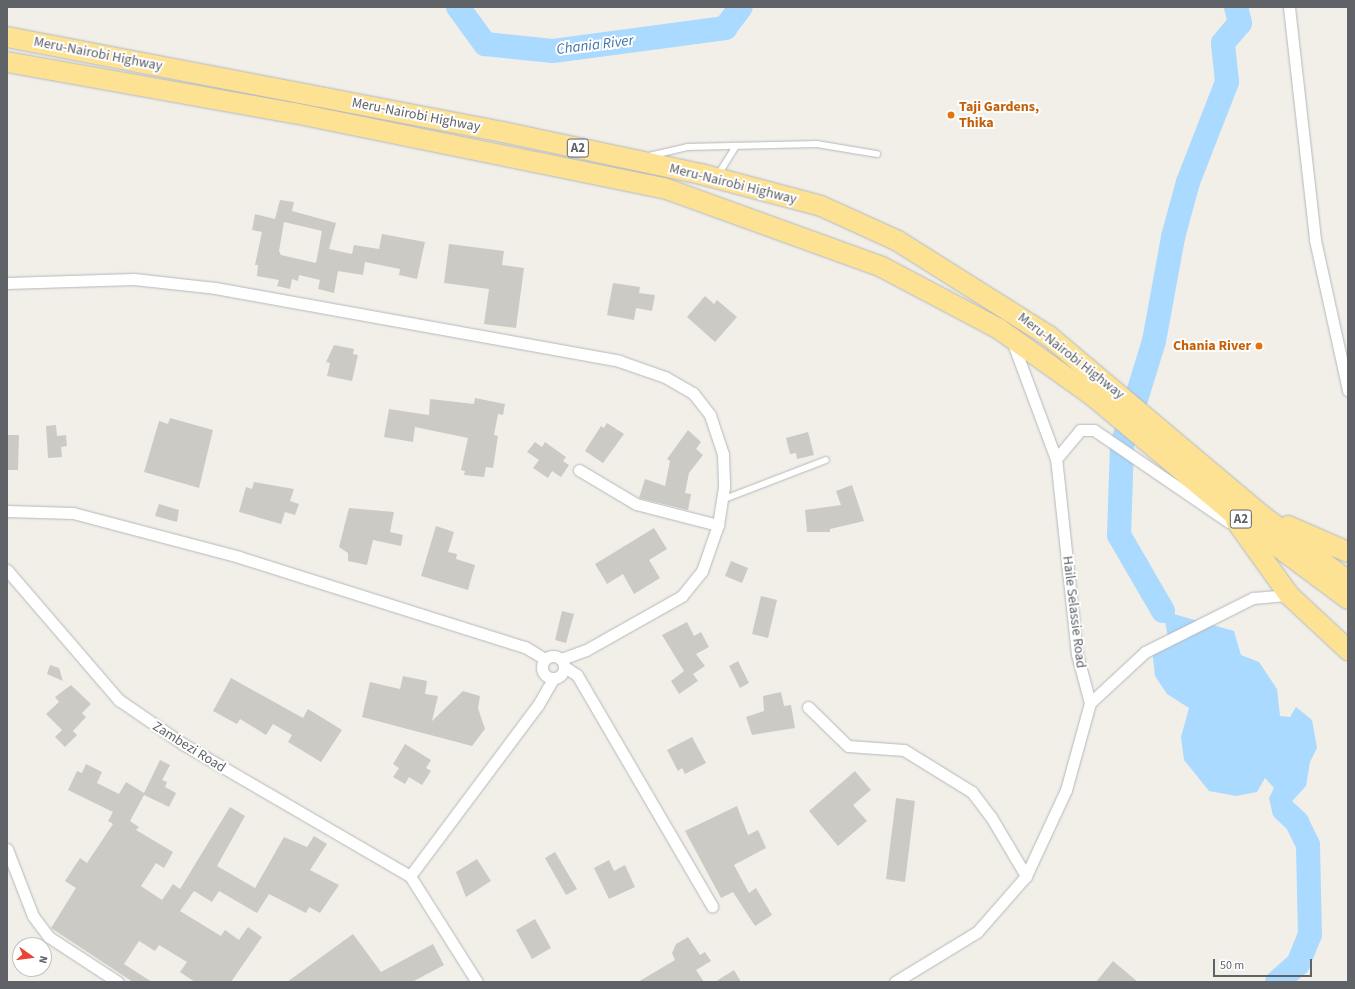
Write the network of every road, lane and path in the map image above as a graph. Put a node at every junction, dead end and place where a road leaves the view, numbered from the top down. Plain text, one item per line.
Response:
1 (1289, 7) edge
2 (7, 37) edge
3 (7, 62) edge
4 (736, 146) junction
5 (877, 154) dead end
6 (637, 161) junction
7 (717, 178) junction
8 (7, 283) edge
9 (1012, 340) junction
10 (1098, 388) junction
11 (1348, 390) edge
12 (1146, 427) junction
13 (1056, 459) junction
14 (826, 460) dead end
15 (580, 470) dead end
16 (722, 500) junction
17 (7, 511) edge
18 (1230, 512) junction
19 (1259, 513) junction
20 (718, 525) junction
21 (1242, 530) junction
22 (1348, 552) edge
23 (7, 570) edge
24 (1348, 580) edge
25 (1289, 595) junction
26 (1348, 599) edge
27 (1348, 650) edge
28 (545, 659) junction
29 (563, 663) junction
30 (553, 678) junction
31 (1090, 703) junction
32 (808, 708) dead end
33 (7, 849) edge
34 (410, 876) junction
35 (1026, 876) junction
36 (712, 906) dead end
37 (118, 982) edge
38 (477, 982) edge
39 (895, 982) edge

1 - 11 street
2 - 6 highway, Meru-Nairobi Highway / A2
3 - 9 highway, Meru-Nairobi Highway / A2
4 - 5 lane
4 - 6 lane
4 - 7 lane
6 - 7 highway, Meru-Nairobi Highway / A2
7 - 10 highway, Meru-Nairobi Highway / A2
8 - 16 street
9 - 10 highway, Meru-Nairobi Highway / A2
9 - 13 street, Haile Selassie Road
10 - 12 highway, Meru-Nairobi Highway / A2
12 - 18 highway, Meru-Nairobi Highway / A2
12 - 19 highway, Meru-Nairobi Highway / A2
13 - 21 street
13 - 31 street, Haile Selassie Road
14 - 16 lane
15 - 20 street
16 - 20 street
17 - 28 street
18 - 21 highway
18 - 26 highway, Meru-Nairobi Highway / A2
19 - 22 highway
19 - 24 highway, Meru-Nairobi Highway / A2
20 - 29 street
21 - 25 highway
23 - 34 street, Zambezi Road
25 - 27 highway
25 - 31 street
28 - 29 street
28 - 30 street
29 - 30 street
29 - 36 street
30 - 34 street
31 - 35 street
32 - 35 street
33 - 37 street
34 - 38 street
35 - 39 street

